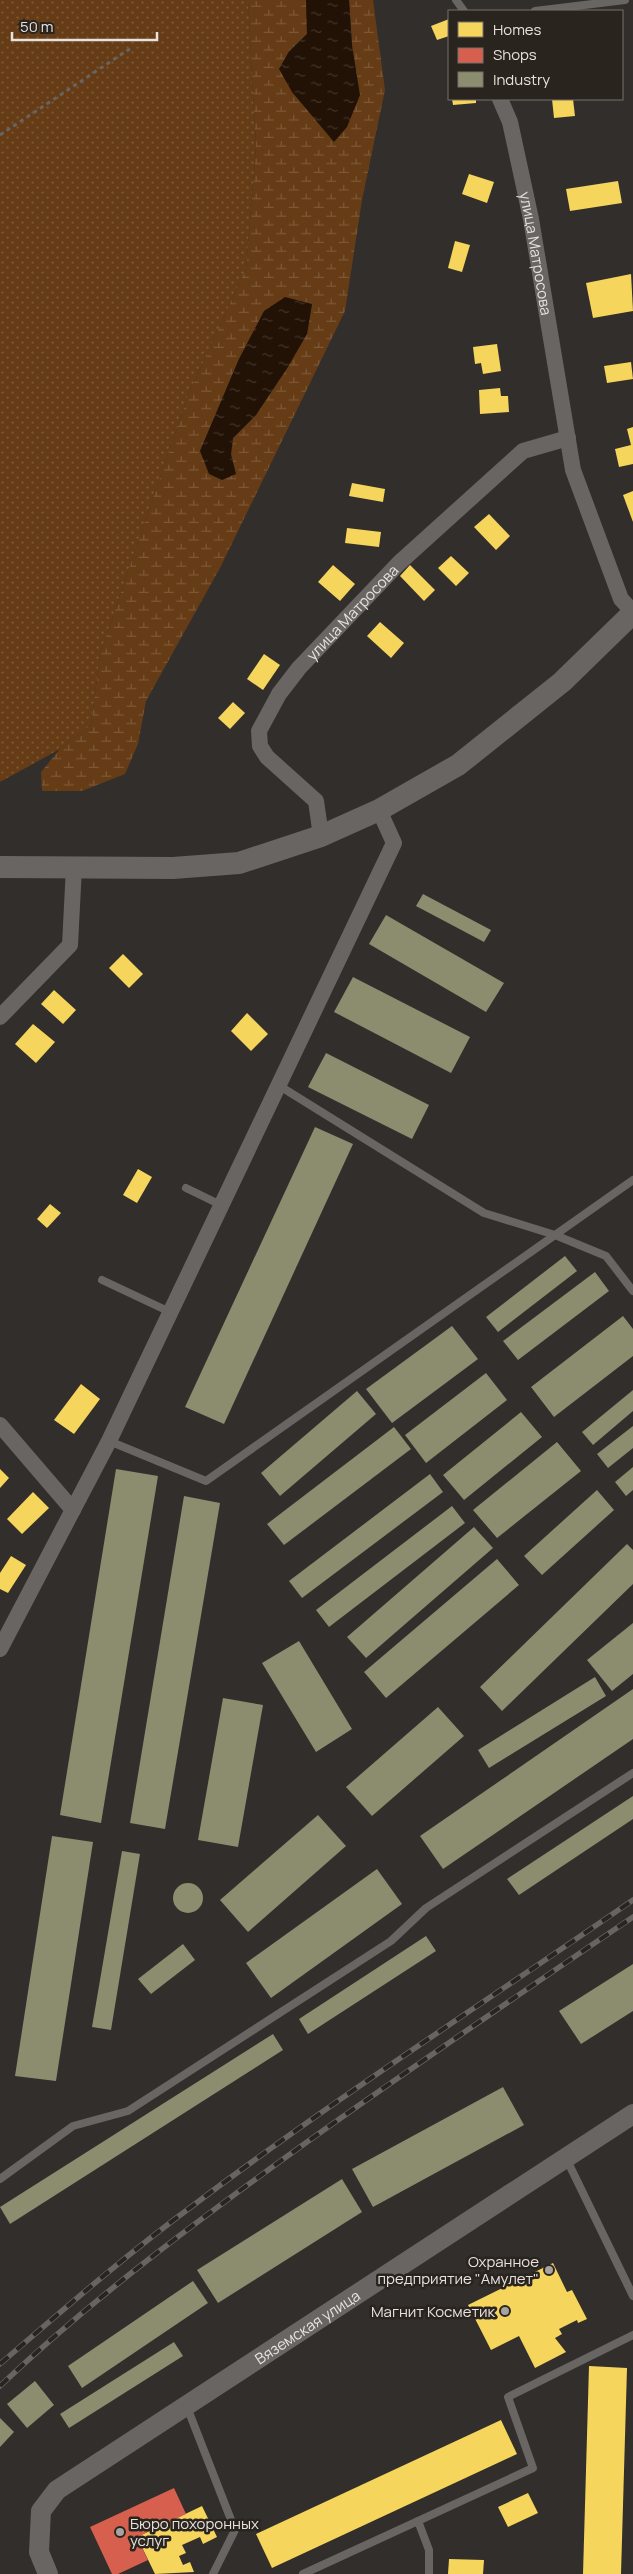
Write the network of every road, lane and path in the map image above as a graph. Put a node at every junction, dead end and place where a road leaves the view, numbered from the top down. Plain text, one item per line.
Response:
1 (625, 0) edge
2 (543, 10) edge
3 (131, 48) dead end
4 (500, 100) edge
5 (0, 135) edge
6 (568, 438) junction
7 (633, 612) edge
8 (379, 810) junction
9 (321, 836) junction
10 (0, 867) edge
11 (74, 867) junction
12 (0, 1017) edge
13 (278, 1086) junction
14 (633, 1180) edge
15 (186, 1188) dead end
16 (221, 1205) junction
17 (556, 1235) junction
18 (102, 1280) dead end
19 (633, 1291) edge
20 (170, 1312) junction
21 (0, 1425) edge
22 (109, 1441) junction
23 (73, 1510) junction
24 (0, 1649) edge
25 (633, 1773) edge
26 (633, 2114) edge
27 (566, 2158) junction
28 (0, 2179) edge
29 (633, 2296) edge
30 (633, 2335) edge
31 (187, 2406) junction
32 (418, 2521) junction
33 (48, 2574) edge
34 (213, 2574) edge
35 (303, 2574) edge
36 (429, 2574) edge

1 - 2 lane
3 - 5 path
4 - 6 street, улица Матросова
6 - 7 street, улица Матросова
6 - 9 street, улица Матросова
7 - 8 main road
8 - 9 main road
8 - 13 street
9 - 11 main road
10 - 11 main road
11 - 12 street
13 - 16 street
13 - 17 lane
14 - 17 lane
15 - 16 lane
16 - 20 street
17 - 19 lane
17 - 22 lane
18 - 20 lane
20 - 22 street
21 - 23 street
22 - 23 street
23 - 24 street
25 - 28 lane
26 - 27 street, Вяземская улица
27 - 29 lane
27 - 31 street, Вяземская улица
30 - 32 lane
31 - 33 street, Вяземская улица
31 - 34 lane
32 - 35 lane
32 - 36 lane

